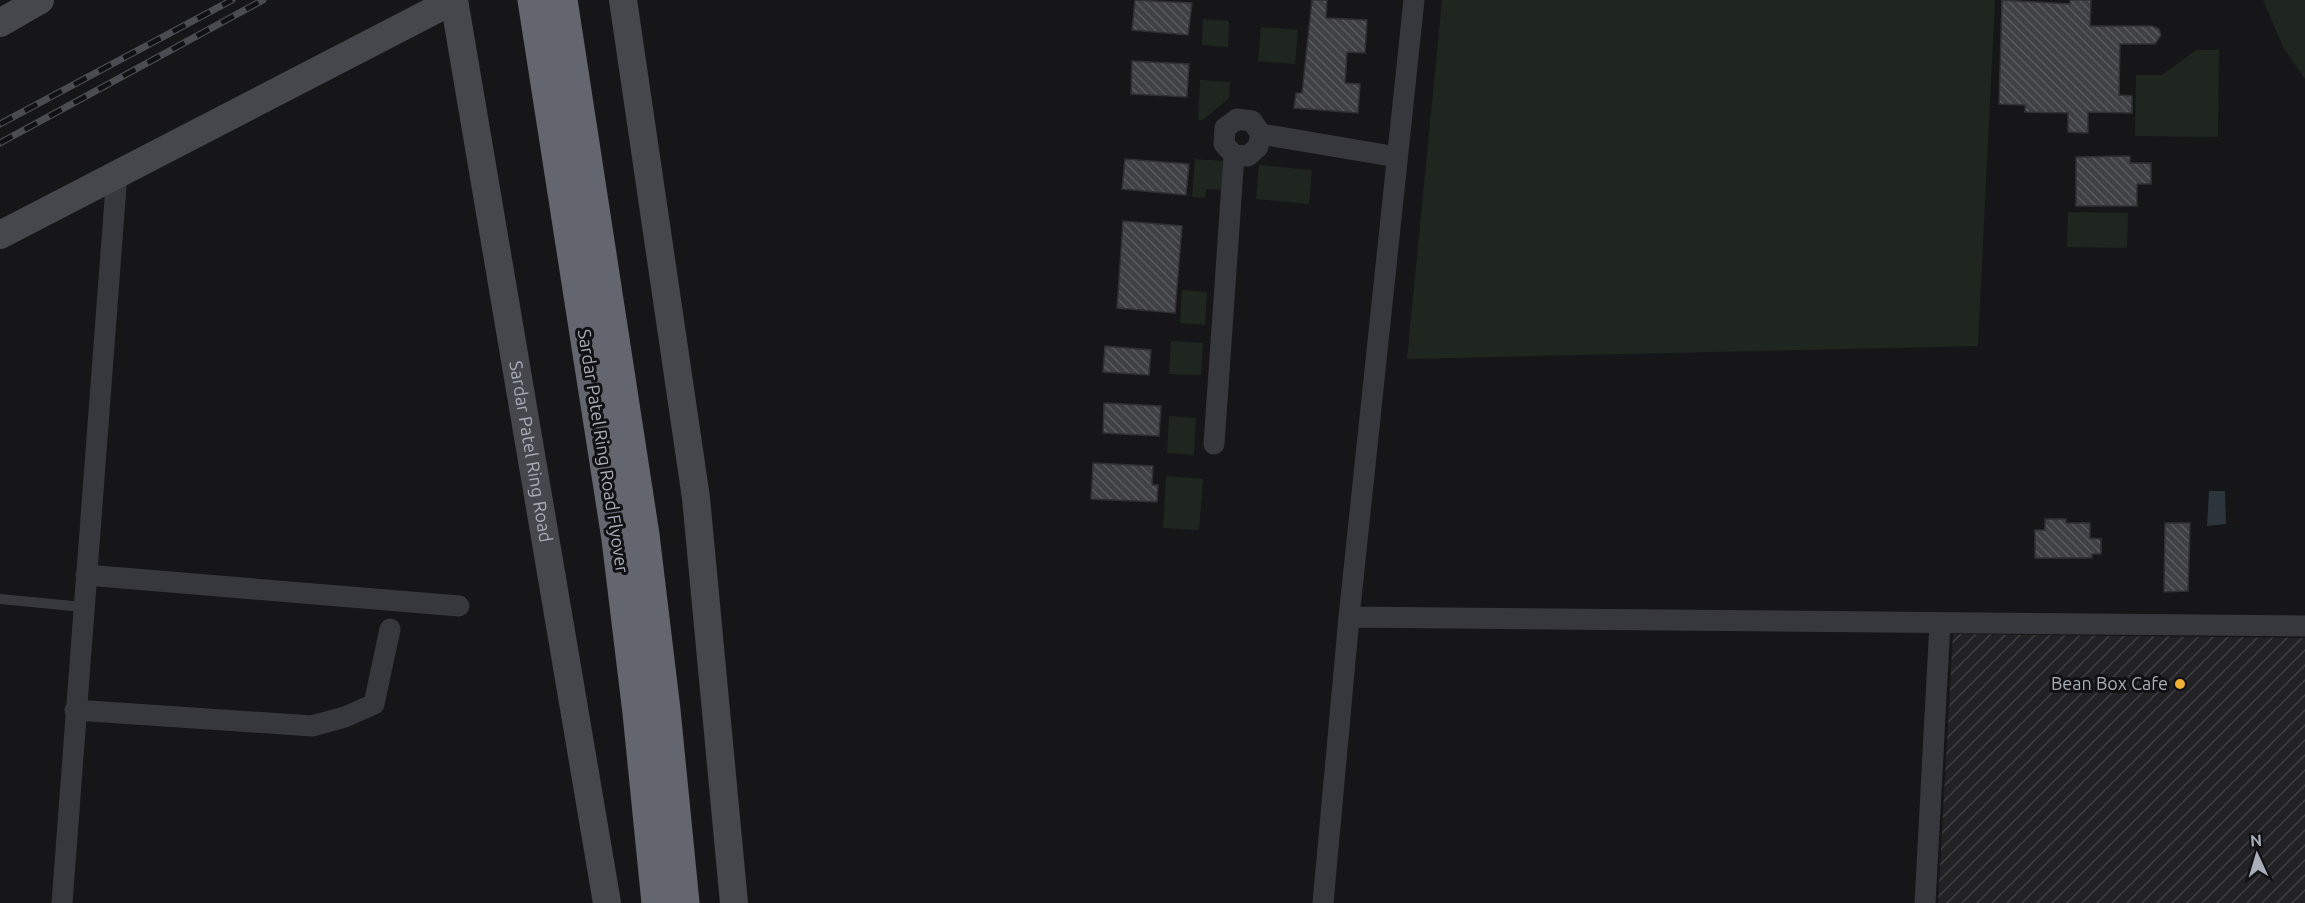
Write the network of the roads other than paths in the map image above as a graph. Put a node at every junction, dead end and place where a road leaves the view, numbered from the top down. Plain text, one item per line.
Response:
1 (40, 0) edge
2 (454, 0) edge
3 (534, 0) edge
4 (561, 0) edge
5 (623, 0) edge
6 (1414, 0) edge
7 (0, 23) edge
8 (1261, 134) junction
9 (1234, 155) junction
10 (1397, 157) junction
11 (117, 173) junction
12 (0, 235) edge
13 (1214, 444) dead end
14 (86, 575) junction
15 (0, 599) edge
16 (83, 606) junction
17 (459, 606) dead end
18 (1348, 617) junction
19 (1940, 623) junction
20 (2305, 626) edge
21 (390, 629) dead end
22 (75, 710) junction
23 (62, 903) edge
24 (607, 903) edge
25 (658, 903) edge
26 (683, 903) edge
27 (734, 903) edge
28 (1323, 903) edge
29 (1926, 903) edge

1 - 7 street
2 - 11 street
2 - 24 street, Sardar Patel Ring Road
3 - 25 highway, Sardar Patel Ring Road Flyover
4 - 26 highway, Sardar Patel Ring Road Flyover
5 - 27 street
6 - 10 street
8 - 9 street
8 - 9 street
8 - 10 street
9 - 13 street
10 - 18 street
11 - 12 street
11 - 14 street
14 - 16 street
14 - 17 street
15 - 16 lane
16 - 22 street
18 - 19 street
18 - 28 street
19 - 20 street
19 - 29 street
21 - 22 street
22 - 23 street

